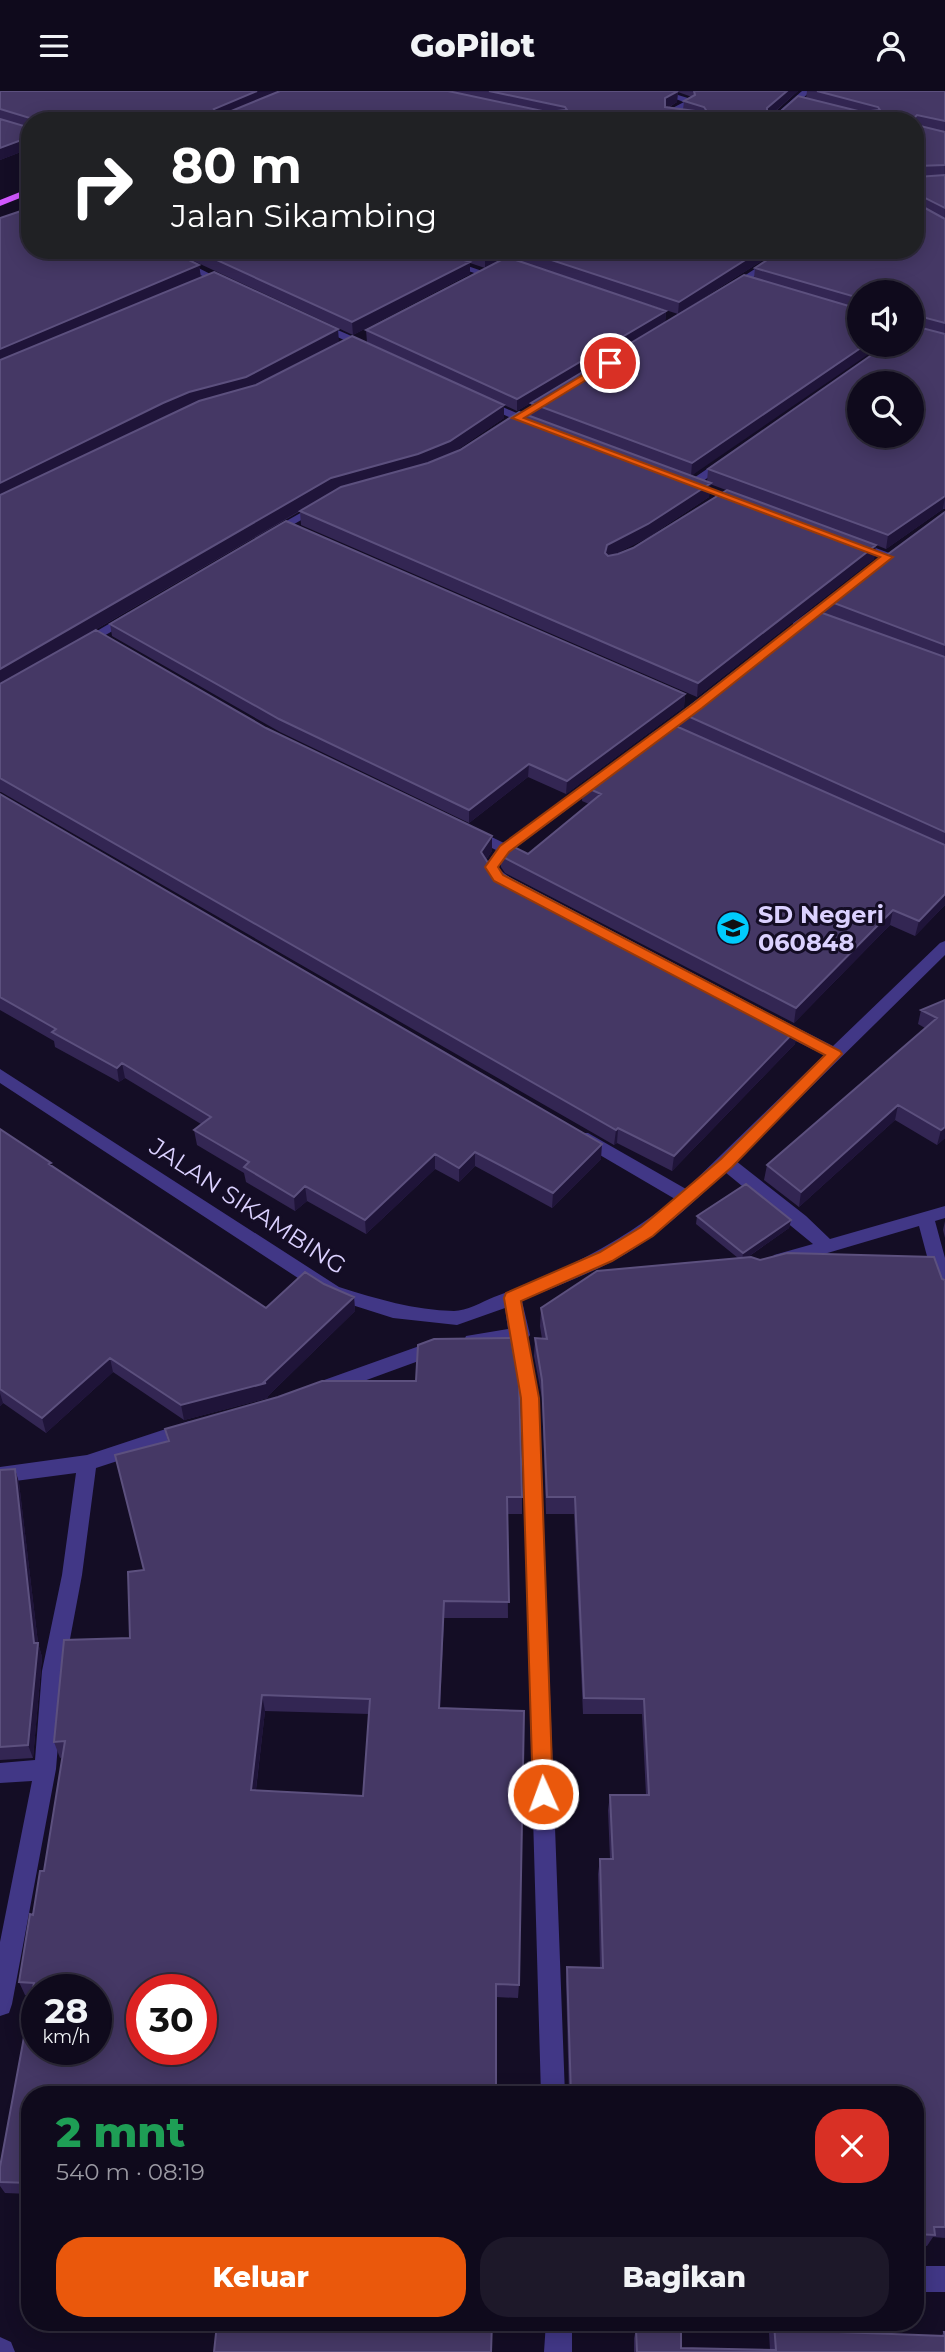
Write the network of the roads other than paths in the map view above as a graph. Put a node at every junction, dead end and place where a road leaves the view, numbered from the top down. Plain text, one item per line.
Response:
1 (657, 91) edge
2 (807, 91) edge
3 (796, 102) junction
4 (808, 105) edge
5 (672, 112) edge
6 (783, 112) edge
7 (21, 195) edge
8 (21, 201) edge
9 (0, 203) edge
10 (0, 209) edge
11 (173, 259) edge
12 (439, 259) edge
13 (514, 259) edge
14 (777, 259) edge
15 (506, 263) junction
16 (519, 268) edge
17 (486, 274) junction
18 (213, 279) junction
19 (474, 281) edge
20 (740, 282) junction
21 (201, 283) edge
22 (753, 286) edge
23 (237, 289) edge
24 (720, 295) edge
25 (308, 320) edge
26 (367, 335) edge
27 (355, 341) junction
28 (344, 347) edge
29 (380, 353) edge
30 (467, 394) edge
31 (528, 411) edge
32 (512, 421) junction
33 (541, 427) edge
34 (736, 453) edge
35 (692, 485) edge
36 (337, 496) edge
37 (285, 525) junction
38 (297, 531) edge
39 (837, 538) edge
40 (261, 539) edge
41 (888, 557) edge
42 (858, 579) edge
43 (144, 608) edge
44 (789, 632) edge
45 (75, 648) edge
46 (697, 701) edge
47 (644, 745) edge
48 (612, 769) edge
49 (456, 825) edge
50 (505, 849) junction
51 (522, 891) edge
52 (945, 946) edge
53 (762, 1017) edge
54 (835, 1054) junction
55 (0, 1075) edge
56 (567, 1128) edge
57 (726, 1163) junction
58 (688, 1198) junction
59 (945, 1212) edge
60 (925, 1218) junction
61 (826, 1246) junction
62 (768, 1264) edge
63 (945, 1290) edge
64 (512, 1298) junction
65 (521, 1335) junction
66 (298, 1398) edge
67 (213, 1423) edge
68 (87, 1463) junction
69 (0, 1475) edge
70 (45, 1769) junction
71 (0, 1773) edge
72 (0, 2004) edge
73 (553, 2086) edge
74 (924, 2279) edge
75 (945, 2279) edge
76 (559, 2331) edge
77 (558, 2352) edge

1 - 5 street
2 - 3 street
3 - 4 street
3 - 6 street
7 - 9 main road
8 - 10 main road
11 - 18 street
12 - 17 street
13 - 15 street
14 - 20 street
15 - 16 street
15 - 17 street
17 - 19 street
18 - 21 street
18 - 23 street
20 - 22 street
20 - 24 street
25 - 27 street
26 - 27 street
27 - 28 street
27 - 29 street
30 - 32 street
31 - 32 street
32 - 33 street
34 - 35 street
36 - 37 street
37 - 38 street
37 - 40 street
39 - 41 street
42 - 44 street
43 - 45 street
46 - 47 street
48 - 50 street
49 - 50 street
50 - 51 street
52 - 54 street, JALAN SIKAMBING
53 - 54 street
54 - 57 street, JALAN SIKAMBING
55 - 64 street, JALAN SIKAMBING
56 - 58 street
57 - 58 street, JALAN SIKAMBING
57 - 61 street
58 - 64 street, JALAN SIKAMBING
59 - 60 street
60 - 61 street
60 - 63 street
61 - 62 street
64 - 65 street
65 - 66 street
65 - 73 street
67 - 68 street
68 - 69 street
68 - 70 street
70 - 71 street
70 - 72 street
74 - 75 street
76 - 77 street

